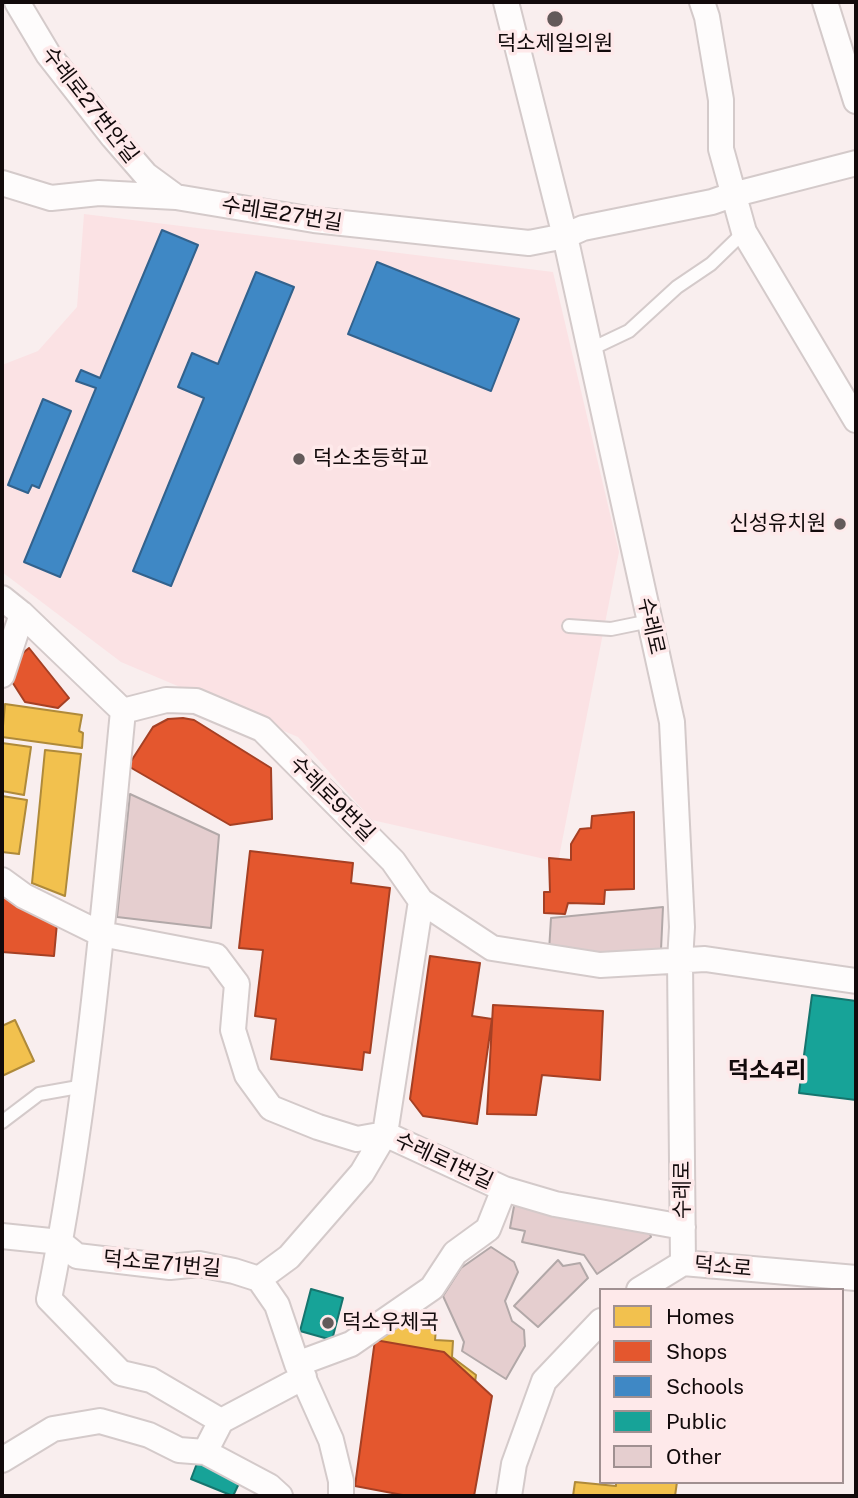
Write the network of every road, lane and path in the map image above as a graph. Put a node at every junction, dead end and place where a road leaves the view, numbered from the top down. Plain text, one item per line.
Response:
1 (17, 2) edge
2 (506, 2) edge
3 (702, 2) edge
4 (825, 2) edge
5 (856, 102) edge
6 (856, 163) edge
7 (2, 183) edge
8 (732, 195) junction
9 (176, 197) junction
10 (744, 232) junction
11 (565, 236) junction
12 (589, 350) junction
13 (856, 420) edge
14 (2, 598) edge
15 (22, 614) junction
16 (650, 621) junction
17 (569, 626) dead end
18 (2, 675) edge
19 (123, 711) junction
20 (2, 880) edge
21 (421, 901) junction
22 (101, 934) junction
23 (680, 961) junction
24 (856, 981) edge
25 (84, 1086) junction
26 (2, 1122) edge
27 (385, 1134) junction
28 (504, 1189) junction
29 (683, 1227) junction
30 (2, 1236) edge
31 (60, 1242) junction
32 (683, 1264) junction
33 (856, 1278) edge
34 (259, 1279) junction
35 (642, 1288) edge
36 (599, 1323) edge
37 (301, 1371) junction
38 (221, 1421) junction
39 (205, 1452) junction
40 (2, 1460) edge
41 (280, 1496) edge
42 (341, 1496) edge
43 (509, 1496) edge

1 - 9 street, 수레로27번안길
2 - 11 street, 수레로
3 - 8 street
4 - 5 street
6 - 8 street, 수레로27번길
7 - 9 street, 수레로27번길
8 - 10 street
8 - 11 street, 수레로27번길
9 - 11 street, 수레로27번길
10 - 12 lane
10 - 13 street
11 - 12 street, 수레로
12 - 16 street, 수레로
14 - 15 street
15 - 18 street
15 - 19 street
16 - 17 lane
16 - 23 street, 수레로
19 - 21 street, 수레로9번길
19 - 22 street
20 - 22 street, 수레로1번길
21 - 23 street, 수레로9번길
21 - 27 street
22 - 25 street
22 - 27 street, 수레로1번길
23 - 24 street, 수레로9번길
23 - 29 street, 수레로
25 - 26 lane
25 - 31 street
27 - 28 street, 수레로1번길
27 - 34 street
28 - 29 street, 수레로1번길
28 - 37 street
29 - 32 street, 수레로
30 - 31 street, 덕소로71번길
31 - 34 street, 덕소로71번길
31 - 38 street
32 - 33 street, 덕소로
32 - 35 street, 덕소로
34 - 37 street
36 - 43 street
37 - 38 street
37 - 42 street
38 - 39 street
39 - 40 street
39 - 41 street

